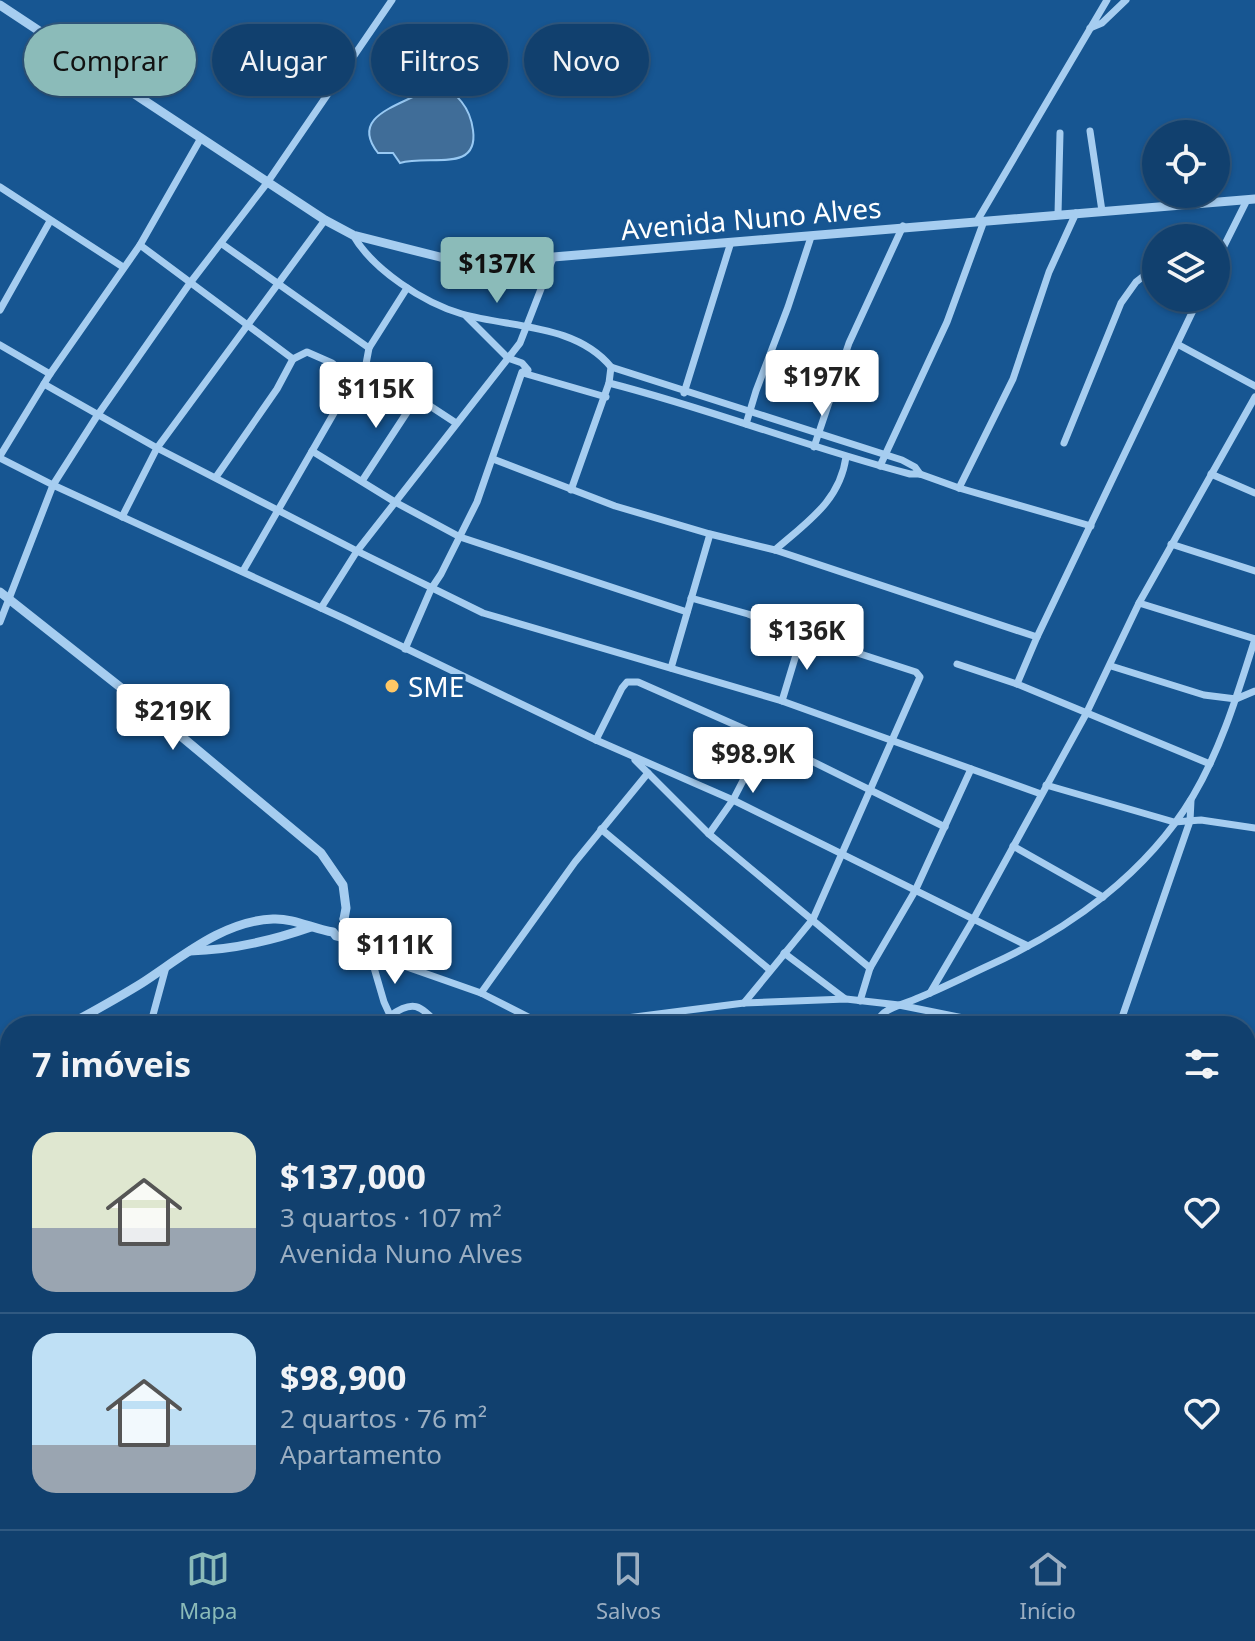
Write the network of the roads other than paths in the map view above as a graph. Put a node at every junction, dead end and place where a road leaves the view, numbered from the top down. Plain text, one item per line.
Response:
1 (392, 0) edge
2 (1107, 0) edge
3 (1126, 0) edge
4 (0, 5) edge
5 (1088, 29) junction
6 (1090, 131) dead end
7 (1060, 133) dead end
8 (201, 138) junction
9 (267, 183) junction
10 (0, 187) edge
11 (1251, 200) edge
12 (1102, 211) junction
13 (1076, 213) junction
14 (1058, 214) junction
15 (325, 220) junction
16 (50, 221) junction
17 (981, 221) junction
18 (903, 226) junction
19 (353, 235) junction
20 (811, 237) junction
21 (1230, 237) edge
22 (731, 242) junction
23 (222, 244) junction
24 (140, 245) junction
25 (553, 258) junction
26 (123, 267) junction
27 (1142, 277) edge
28 (190, 283) junction
29 (279, 285) junction
30 (407, 288) junction
31 (0, 310) edge
32 (1193, 312) edge
33 (464, 315) junction
34 (246, 326) junction
35 (525, 326) junction
36 (0, 345) edge
37 (1179, 345) junction
38 (369, 348) junction
39 (508, 358) junction
40 (293, 359) junction
41 (366, 364) junction
42 (611, 367) junction
43 (522, 372) junction
44 (50, 374) junction
45 (353, 380) junction
46 (609, 383) junction
47 (44, 384) junction
48 (1255, 386) edge
49 (685, 391) junction
50 (417, 397) junction
51 (606, 397) junction
52 (1255, 397) edge
53 (680, 402) junction
54 (750, 412) junction
55 (1246, 413) junction
56 (97, 416) junction
57 (1255, 418) edge
58 (456, 423) junction
59 (746, 424) junction
60 (818, 433) junction
61 (1064, 443) dead end
62 (814, 447) junction
63 (157, 448) junction
64 (312, 451) junction
65 (884, 454) junction
66 (0, 457) edge
67 (846, 457) junction
68 (493, 459) junction
69 (880, 466) junction
70 (920, 474) junction
71 (1211, 474) junction
72 (216, 477) junction
73 (362, 481) junction
74 (53, 485) junction
75 (959, 488) junction
76 (571, 490) junction
77 (1255, 493) edge
78 (395, 502) junction
79 (277, 510) junction
80 (122, 517) junction
81 (1091, 526) junction
82 (710, 534) junction
83 (460, 537) junction
84 (1171, 544) junction
85 (775, 550) junction
86 (357, 551) junction
87 (243, 571) junction
88 (1255, 571) edge
89 (431, 589) junction
90 (4, 595) edge
91 (691, 598) junction
92 (1139, 603) junction
93 (321, 608) junction
94 (687, 612) junction
95 (0, 622) edge
96 (802, 635) junction
97 (1037, 637) junction
98 (1255, 639) edge
99 (405, 649) junction
100 (957, 664) dead end
101 (1111, 666) junction
102 (671, 668) junction
103 (1017, 684) junction
104 (1255, 691) edge
105 (1236, 699) junction
106 (782, 701) junction
107 (1086, 714) junction
108 (765, 738) junction
109 (893, 739) junction
110 (596, 740) junction
111 (632, 757) junction
112 (1210, 764) junction
113 (971, 769) junction
114 (648, 773) junction
115 (1046, 785) junction
116 (872, 788) junction
117 (1041, 794) junction
118 (1191, 798) junction
119 (733, 800) junction
120 (1190, 821) junction
121 (1174, 822) junction
122 (945, 827) junction
123 (1255, 828) edge
124 (601, 829) junction
125 (709, 834) junction
126 (1013, 846) junction
127 (843, 855) junction
128 (915, 891) junction
129 (1103, 897) junction
130 (344, 919) junction
131 (813, 919) junction
132 (973, 920) junction
133 (311, 927) junction
134 (333, 932) junction
135 (349, 936) junction
136 (1028, 946) junction
137 (190, 951) junction
138 (784, 953) junction
139 (370, 954) junction
140 (166, 967) junction
141 (870, 968) junction
142 (770, 970) junction
143 (481, 993) junction
144 (930, 993) junction
145 (846, 999) junction
146 (860, 1001) junction
147 (744, 1003) junction
148 (899, 1005) junction
149 (84, 1016) edge
150 (153, 1016) edge
151 (390, 1016) joint
152 (429, 1016) edge
153 (526, 1016) edge
154 (642, 1016) edge
155 (880, 1016) edge
156 (953, 1016) edge
157 (1122, 1016) edge

1 - 9 street
2 - 5 street
3 - 5 street
4 - 8 street, Avenida Nuno Alves
5 - 17 street
6 - 12 street
7 - 14 street
8 - 9 street, Avenida Nuno Alves
8 - 24 street
9 - 15 street, Avenida Nuno Alves
9 - 23 street
10 - 16 street
11 - 12 street, Avenida Nuno Alves
11 - 21 street
12 - 13 street, Avenida Nuno Alves
13 - 14 street, Avenida Nuno Alves
13 - 75 street
14 - 17 street, Avenida Nuno Alves
15 - 19 street, Avenida Nuno Alves
15 - 29 street
16 - 26 street
16 - 31 street
17 - 18 street, Avenida Nuno Alves
17 - 65 street
18 - 20 street, Avenida Nuno Alves
18 - 60 street
19 - 25 street, Avenida Nuno Alves
19 - 30 street
20 - 22 street, Avenida Nuno Alves
20 - 54 street
22 - 25 street, Avenida Nuno Alves
22 - 49 street
23 - 28 street
23 - 29 street
24 - 26 street
24 - 28 street
25 - 35 street
26 - 44 street
27 - 61 street
28 - 34 street
28 - 56 street
29 - 34 street
29 - 38 street
30 - 33 street
30 - 38 street
32 - 37 street
33 - 35 street
33 - 39 street
34 - 40 street
34 - 63 street
35 - 39 street
35 - 42 street
36 - 44 street
37 - 48 street
37 - 81 street
38 - 41 street
39 - 43 street
39 - 58 street
40 - 45 street
40 - 72 street
41 - 45 street
41 - 50 street
42 - 46 street
42 - 49 street
43 - 51 street
43 - 68 street
44 - 47 street
45 - 64 street
46 - 51 street
46 - 53 street
47 - 56 street
47 - 66 street
49 - 53 street
49 - 54 street
50 - 58 street
50 - 73 street
51 - 76 street
52 - 55 street
53 - 59 street
54 - 59 street
54 - 60 street
55 - 57 street
55 - 71 street
56 - 63 street
56 - 74 street
58 - 78 street
59 - 62 street
60 - 62 street
60 - 65 street
62 - 67 street
63 - 72 street
63 - 80 street
64 - 73 street
64 - 79 street
65 - 69 street
65 - 70 street
66 - 74 street
67 - 69 street
67 - 85 street
68 - 76 street
68 - 83 street
69 - 70 street
70 - 75 street
71 - 77 street
71 - 84 street
72 - 79 street
73 - 78 street
74 - 80 street
74 - 90 street
75 - 81 street
76 - 82 street
78 - 83 street
78 - 86 street
79 - 86 street
79 - 87 street
80 - 87 street
81 - 97 street
82 - 85 street
82 - 91 street
83 - 89 street
83 - 94 street
84 - 88 street
84 - 92 street
85 - 97 street
86 - 89 street
86 - 93 street
87 - 93 street
89 - 99 street
89 - 102 street
90 - 95 street
90 - 130 street
91 - 94 street
91 - 96 street
92 - 98 street
92 - 101 street
93 - 99 street
94 - 102 street
96 - 106 street
96 - 109 street
97 - 103 street
98 - 105 street
99 - 110 street
100 - 103 street
101 - 105 street
101 - 107 street
102 - 106 street
103 - 107 street
104 - 105 street
105 - 112 street
106 - 109 street
107 - 112 street
107 - 115 street
108 - 110 street
108 - 116 street
108 - 119 street
109 - 113 street
109 - 116 street
110 - 111 street
111 - 114 street
111 - 119 street
112 - 118 street
113 - 117 street
113 - 122 street
114 - 124 street
114 - 125 street
115 - 117 street
115 - 121 street
116 - 122 street
116 - 127 street
117 - 126 street
118 - 120 street
118 - 121 street
119 - 125 street
119 - 127 street
120 - 121 street
120 - 123 street
120 - 157 street
121 - 129 street
122 - 128 street
124 - 142 street
124 - 143 street
125 - 131 street
126 - 129 street
126 - 132 street
127 - 128 street
127 - 131 street
128 - 132 street
128 - 141 street
129 - 136 street
130 - 134 street
130 - 135 street
131 - 138 street
131 - 141 street
132 - 136 street
132 - 144 street
133 - 134 street
133 - 137 street
133 - 137 street
134 - 135 street
135 - 139 street
136 - 144 street
137 - 140 street
138 - 142 street
138 - 145 street
139 - 143 street
139 - 151 street
140 - 149 street
140 - 150 street
141 - 146 street
142 - 147 street
143 - 153 street
144 - 148 street
145 - 146 street
145 - 147 street
146 - 148 street
147 - 154 street
148 - 155 street
148 - 156 street
151 - 152 street

